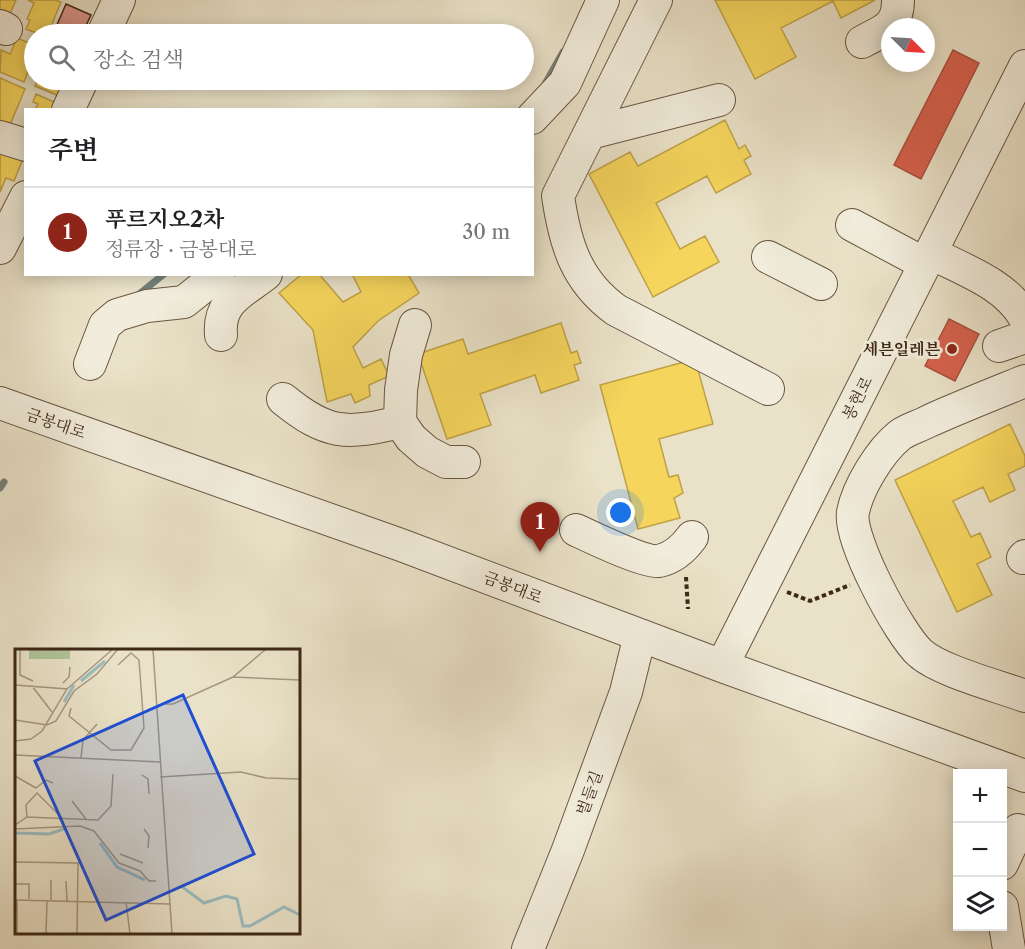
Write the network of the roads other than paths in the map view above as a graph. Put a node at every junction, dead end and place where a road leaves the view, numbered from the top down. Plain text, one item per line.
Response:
1 (119, 0) edge
2 (603, 0) edge
3 (898, 0) edge
4 (658, 2) edge
5 (108, 24) edge
6 (862, 42) dead end
7 (1025, 66) edge
8 (77, 90) edge
9 (719, 100) dead end
10 (69, 108) edge
11 (534, 116) edge
12 (590, 133) junction
13 (0, 137) edge
14 (24, 144) edge
15 (545, 196) edge
16 (24, 201) edge
17 (852, 225) dead end
18 (0, 248) edge
19 (768, 257) dead end
20 (928, 258) junction
21 (216, 276) edge
22 (263, 276) edge
23 (821, 284) dead end
24 (1025, 318) edge
25 (414, 325) dead end
26 (221, 334) dead end
27 (90, 364) dead end
28 (1025, 381) edge
29 (768, 389) dead end
30 (283, 399) dead end
31 (0, 403) edge
32 (400, 422) junction
33 (464, 462) dead end
34 (576, 530) dead end
35 (692, 537) dead end
36 (640, 635) junction
37 (722, 666) junction
38 (1025, 696) edge
39 (1025, 776) edge
40 (1018, 830) dead end
41 (1007, 853) edge
42 (1006, 931) edge
43 (528, 949) edge
44 (1009, 949) edge

1 - 5 street
2 - 11 street
3 - 6 street
4 - 12 street
7 - 20 street, 봉현로
8 - 10 street
9 - 12 street
12 - 15 street
13 - 14 street
15 - 29 street
16 - 18 street
17 - 20 street
19 - 23 street
20 - 24 street
20 - 37 street, 봉현로
21 - 27 street
22 - 26 street
25 - 32 street
28 - 38 street
30 - 32 street
31 - 36 street, 금봉대로
32 - 33 street
34 - 35 street
36 - 37 street, 금봉대로
36 - 43 street, 벌들길
37 - 39 street, 금봉대로
40 - 41 street
42 - 44 street

